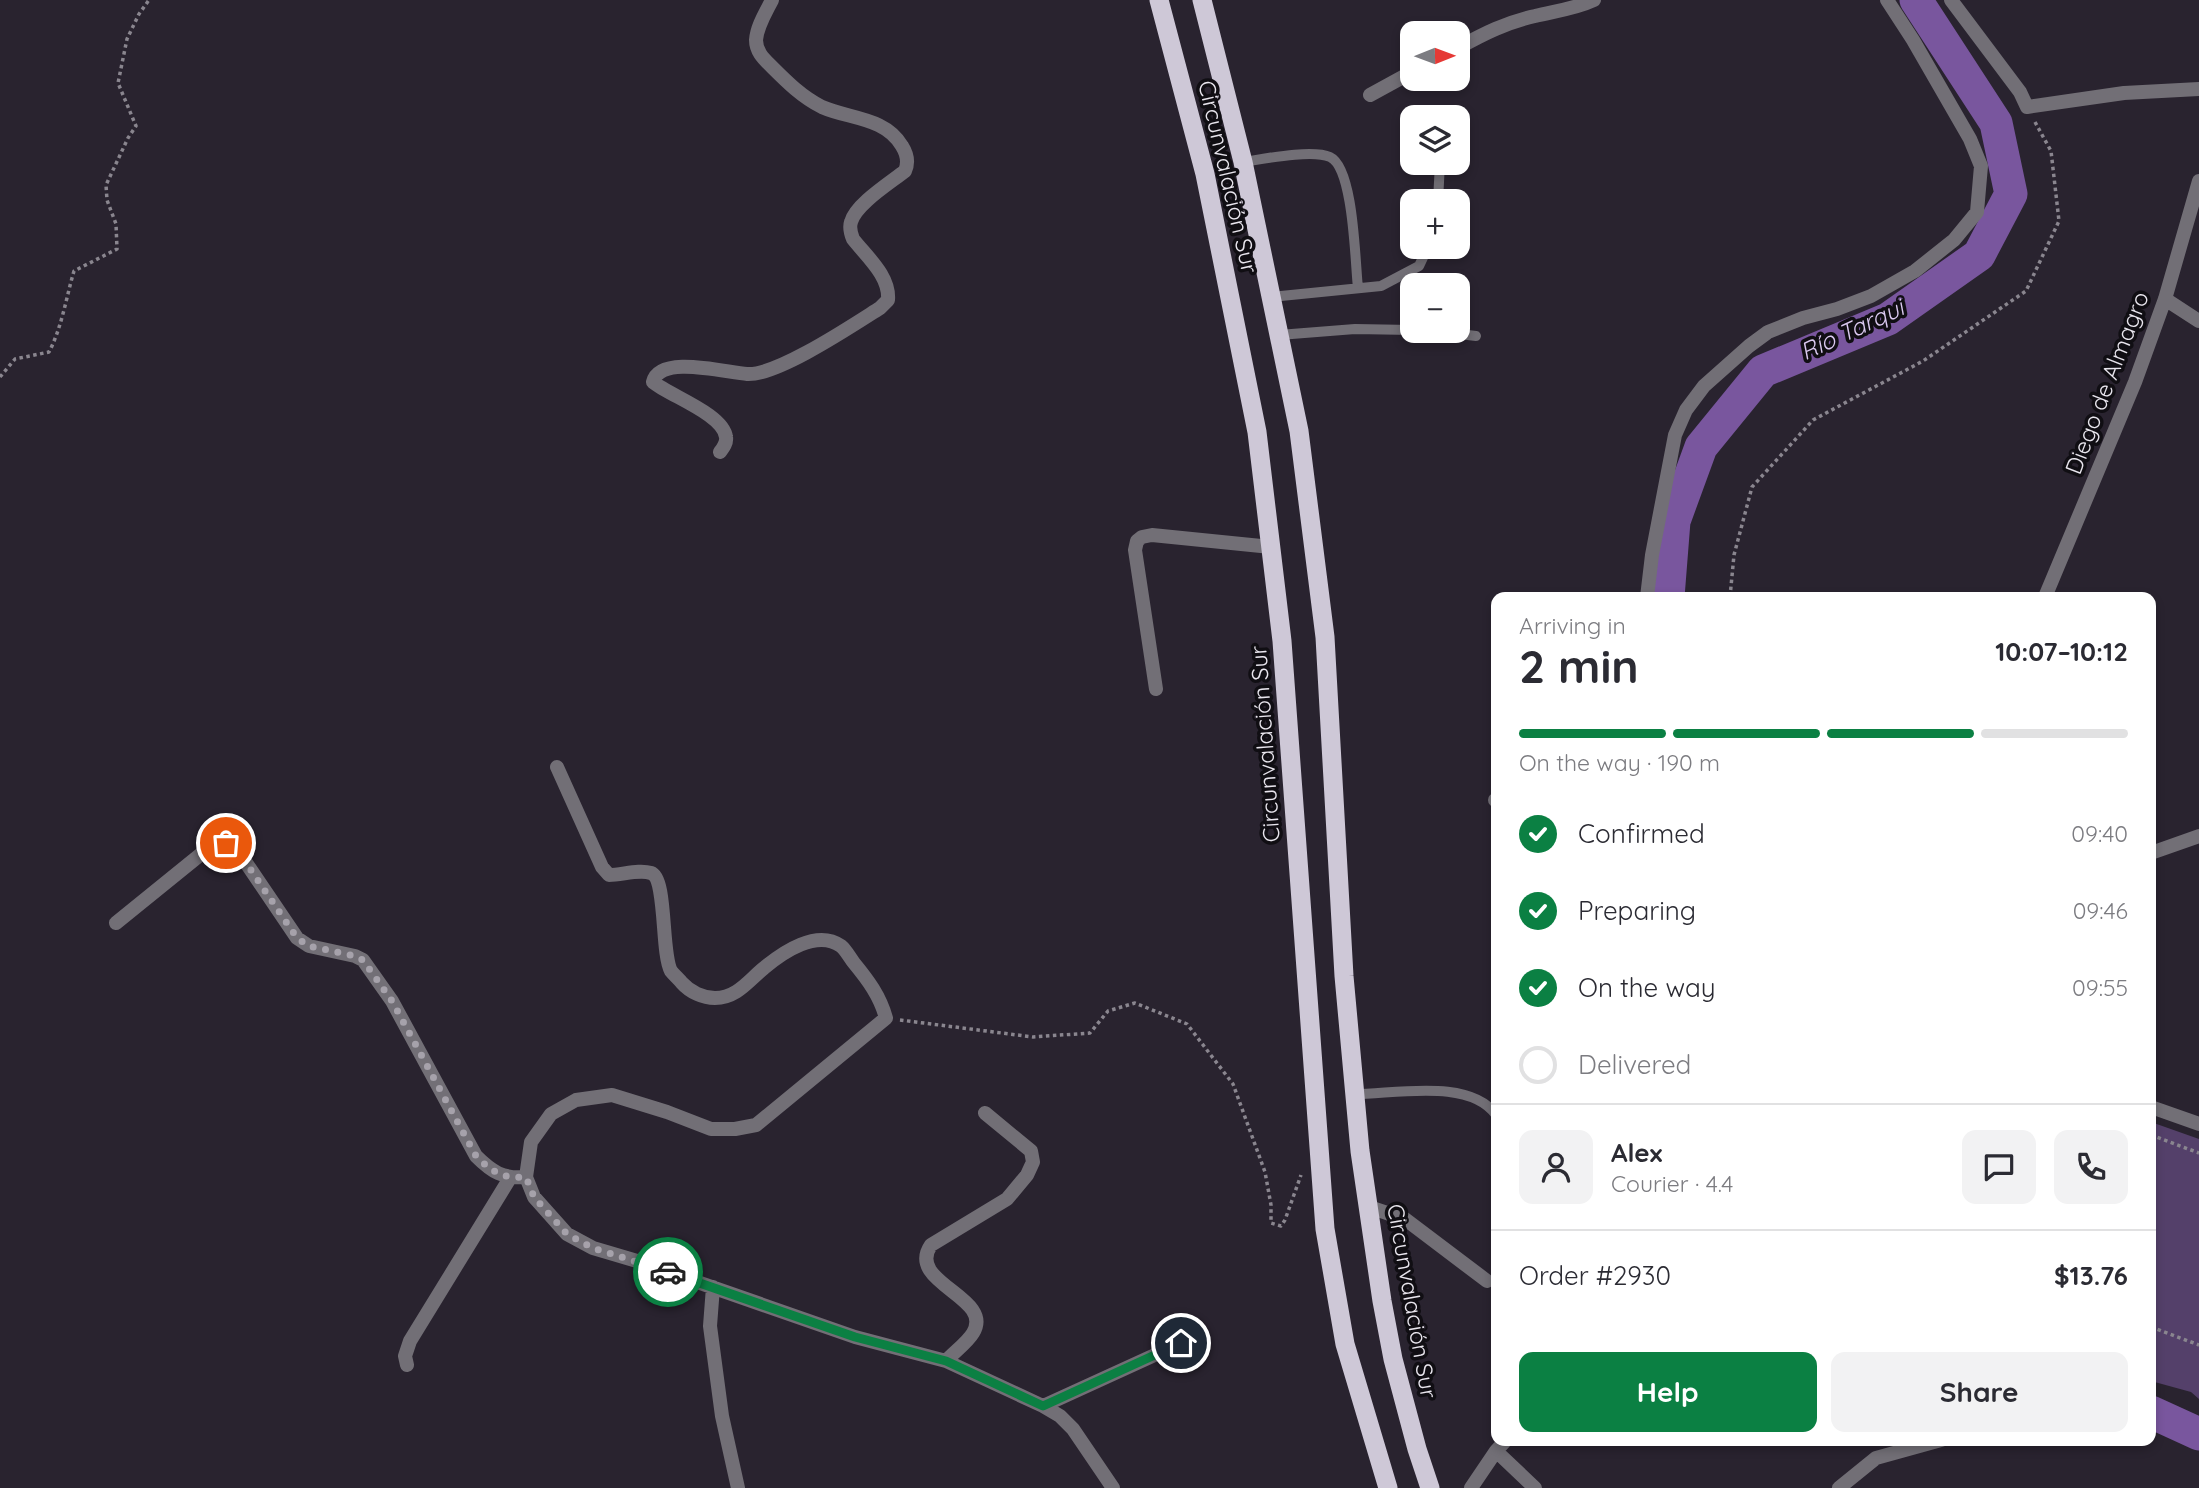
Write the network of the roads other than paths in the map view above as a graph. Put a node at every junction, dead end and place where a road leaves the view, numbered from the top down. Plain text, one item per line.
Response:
1 (772, 0) edge
2 (1160, 0) edge
3 (1202, 0) edge
4 (1594, 0) edge
5 (1886, 0) edge
6 (1951, 0) edge
7 (1470, 42) edge
8 (1400, 79) edge
9 (2199, 89) edge
10 (1370, 95) dead end
11 (1243, 162) junction
12 (2199, 181) edge
13 (1422, 259) edge
14 (1358, 288) junction
15 (1270, 297) junction
16 (2165, 299) junction
17 (2199, 321) edge
18 (1400, 330) edge
19 (1470, 334) edge
20 (1279, 335) junction
21 (1476, 335) dead end
22 (720, 452) dead end
23 (1271, 547) junction
24 (1648, 592) edge
25 (2047, 592) edge
26 (1156, 689) dead end
27 (557, 767) dead end
28 (2199, 836) edge
29 (2156, 851) edge
30 (116, 923) dead end
31 (1355, 1094) junction
32 (1491, 1109) edge
33 (2156, 1109) edge
34 (985, 1113) dead end
35 (2199, 1124) edge
36 (526, 1177) junction
37 (510, 1178) junction
38 (1369, 1207) junction
39 (1487, 1281) dead end
40 (713, 1287) junction
41 (1181, 1343) dead end
42 (946, 1361) junction
43 (407, 1365) dead end
44 (1043, 1406) junction
45 (1500, 1446) edge
46 (1502, 1446) edge
47 (1919, 1446) edge
48 (738, 1488) edge
49 (1113, 1488) edge
50 (1388, 1488) edge
51 (1430, 1488) edge
52 (1471, 1488) edge
53 (1535, 1488) edge
54 (1839, 1488) edge

1 - 22 street
2 - 23 highway, Circunvalación Sur
3 - 11 highway, Circunvalación Sur
4 - 7 street
5 - 24 street
6 - 9 street
8 - 10 street
11 - 14 lane
11 - 15 highway, Circunvalación Sur
12 - 16 street, Diego de Almagro
13 - 14 lane
14 - 15 lane
15 - 20 highway, Circunvalación Sur
16 - 17 street
16 - 25 street, Diego de Almagro
18 - 20 lane
19 - 21 lane
20 - 31 highway, Circunvalación Sur
23 - 26 street
23 - 50 highway, Circunvalación Sur
27 - 36 street
28 - 29 street
30 - 37 street
31 - 32 lane
31 - 38 highway, Circunvalación Sur
33 - 35 street
34 - 42 street
36 - 37 street
36 - 40 street
37 - 43 street
38 - 39 street
38 - 51 highway, Circunvalación Sur
40 - 42 street
40 - 48 street
41 - 44 street
42 - 44 street
44 - 49 street
45 - 52 street
46 - 53 street
47 - 54 street

